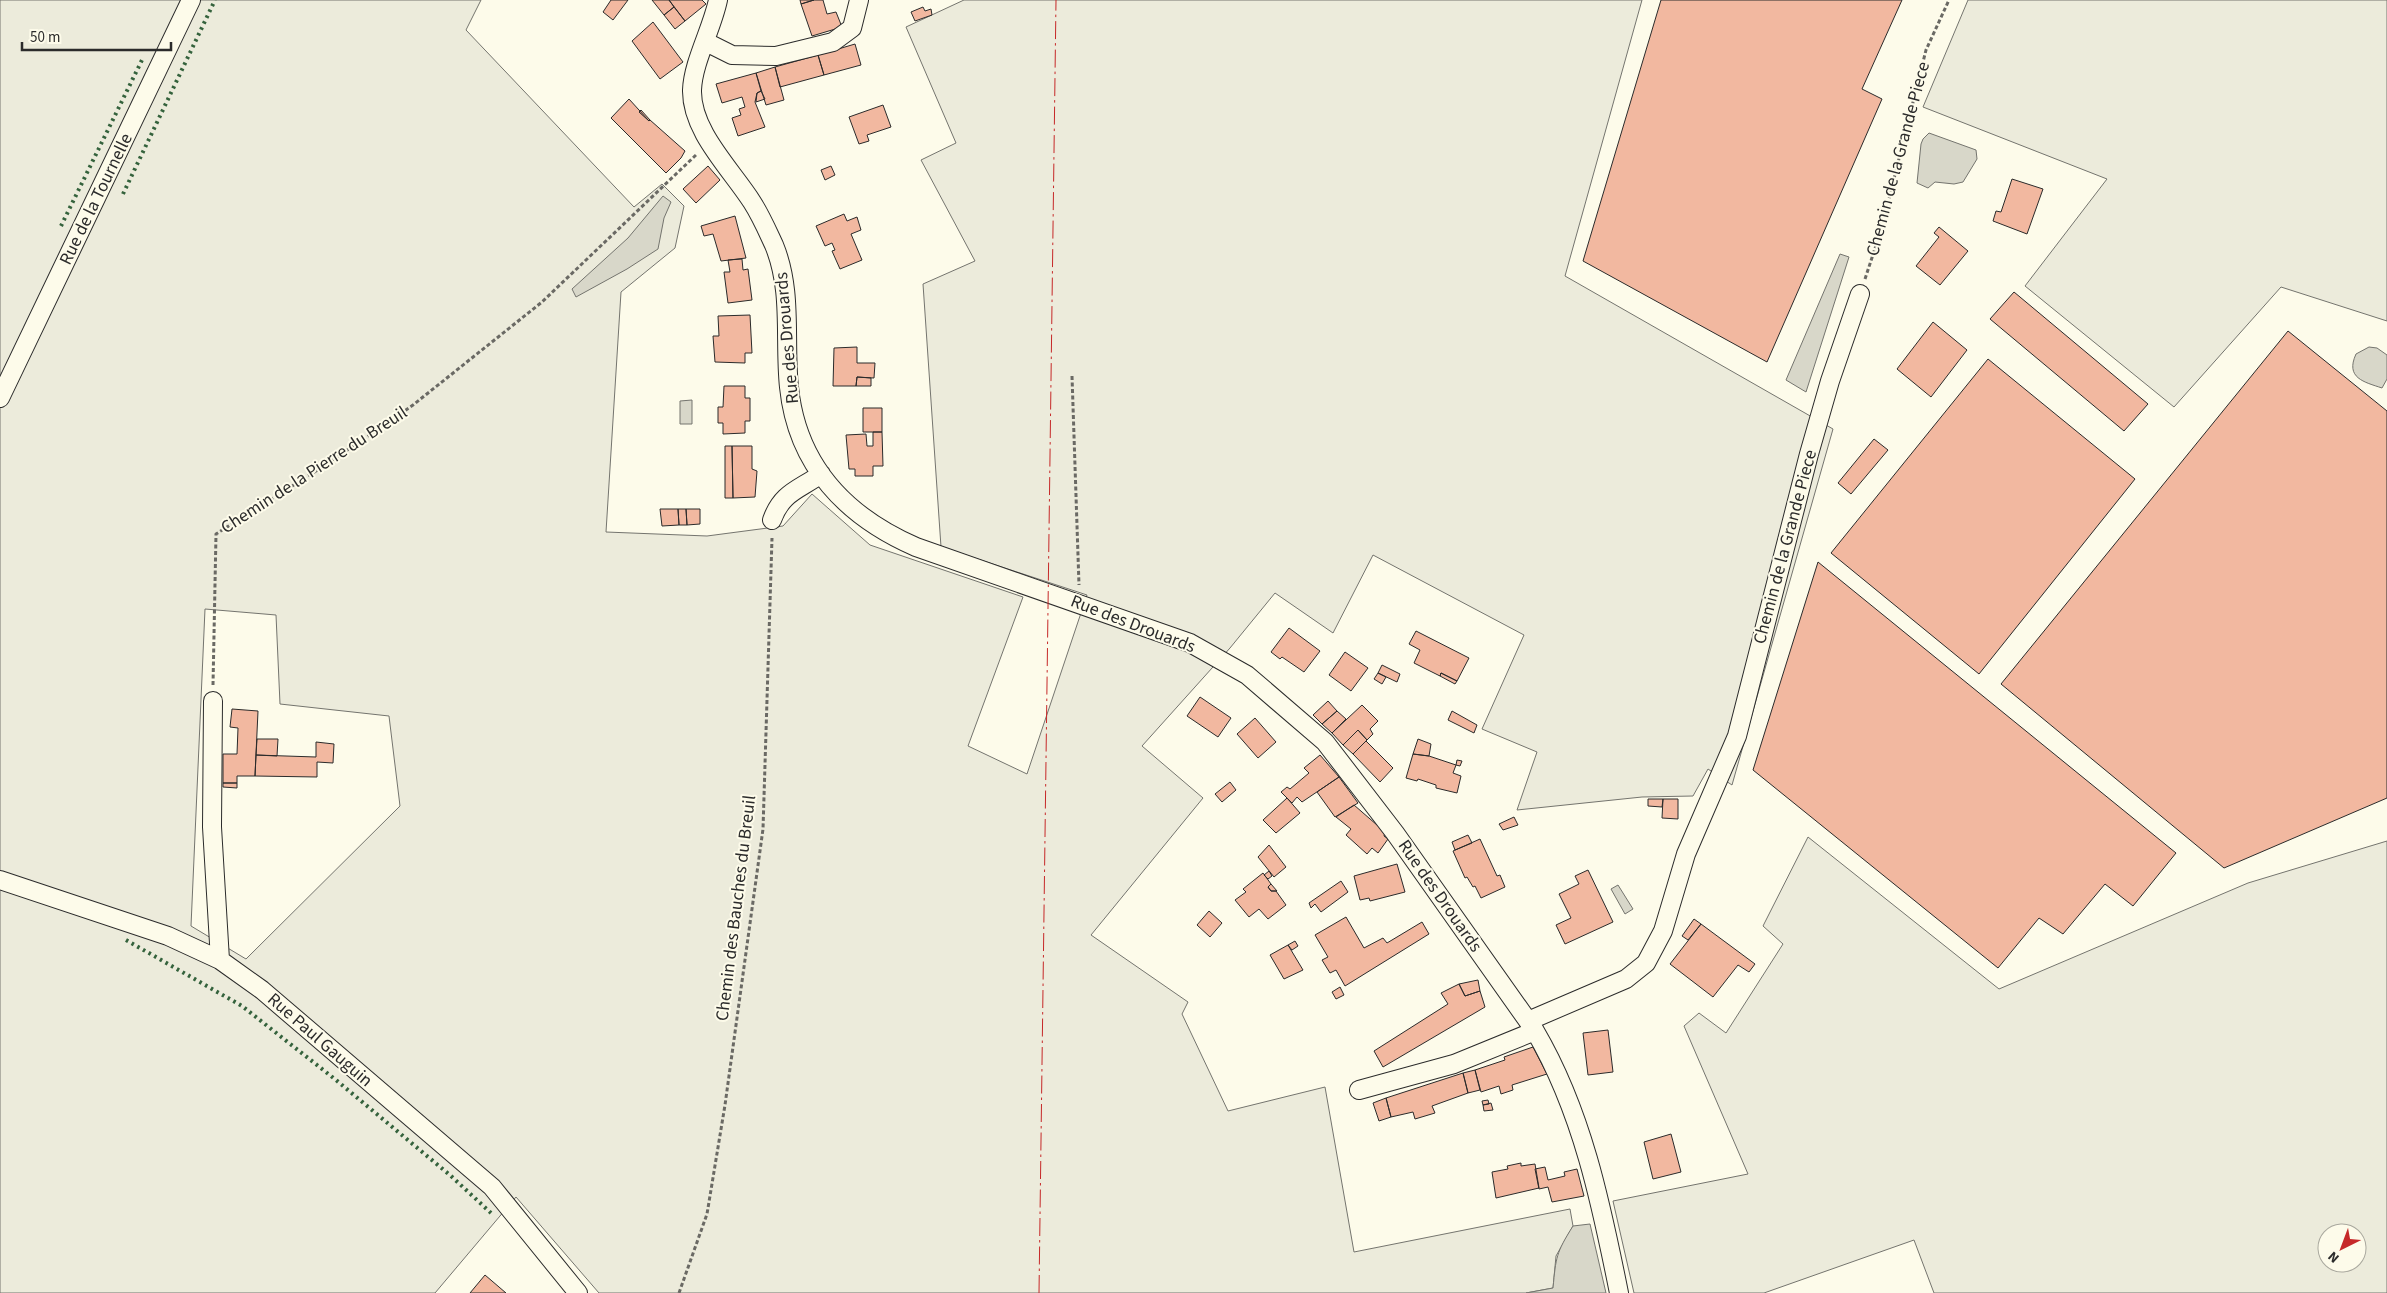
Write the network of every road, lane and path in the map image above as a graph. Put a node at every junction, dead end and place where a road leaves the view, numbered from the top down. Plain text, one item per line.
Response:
1 (191, 0) edge
2 (718, 0) edge
3 (859, 0) edge
4 (1949, 0) edge
5 (706, 42) junction
6 (709, 143) junction
7 (1860, 294) joint
8 (1072, 376) dead end
9 (0, 398) edge
10 (821, 474) junction
11 (772, 520) joint
12 (1078, 603) junction
13 (213, 701) joint
14 (0, 880) edge
15 (220, 960) junction
16 (1531, 1026) junction
17 (1359, 1090) dead end
18 (578, 1293) edge
19 (679, 1293) edge
20 (1619, 1293) edge

1 - 9 street, Rue de la Tournelle
2 - 5 street, Rue des Drouards
3 - 5 street
4 - 7 path, Chemin de la Grande Piece
5 - 6 street, Rue des Drouards
6 - 10 street, Rue des Drouards
6 - 13 path, Chemin de la Pierre du Breuil
7 - 16 street, Chemin de la Grande Piece
8 - 12 path
10 - 11 street
10 - 12 street, Rue des Drouards
11 - 19 path, Chemin des Bauches du Breuil
12 - 16 street, Rue des Drouards
13 - 15 street
14 - 15 street, Rue Paul Gauguin
15 - 18 street, Rue Paul Gauguin
16 - 17 street, Chemin de la Grande Piece
16 - 20 street, Rue des Drouards

